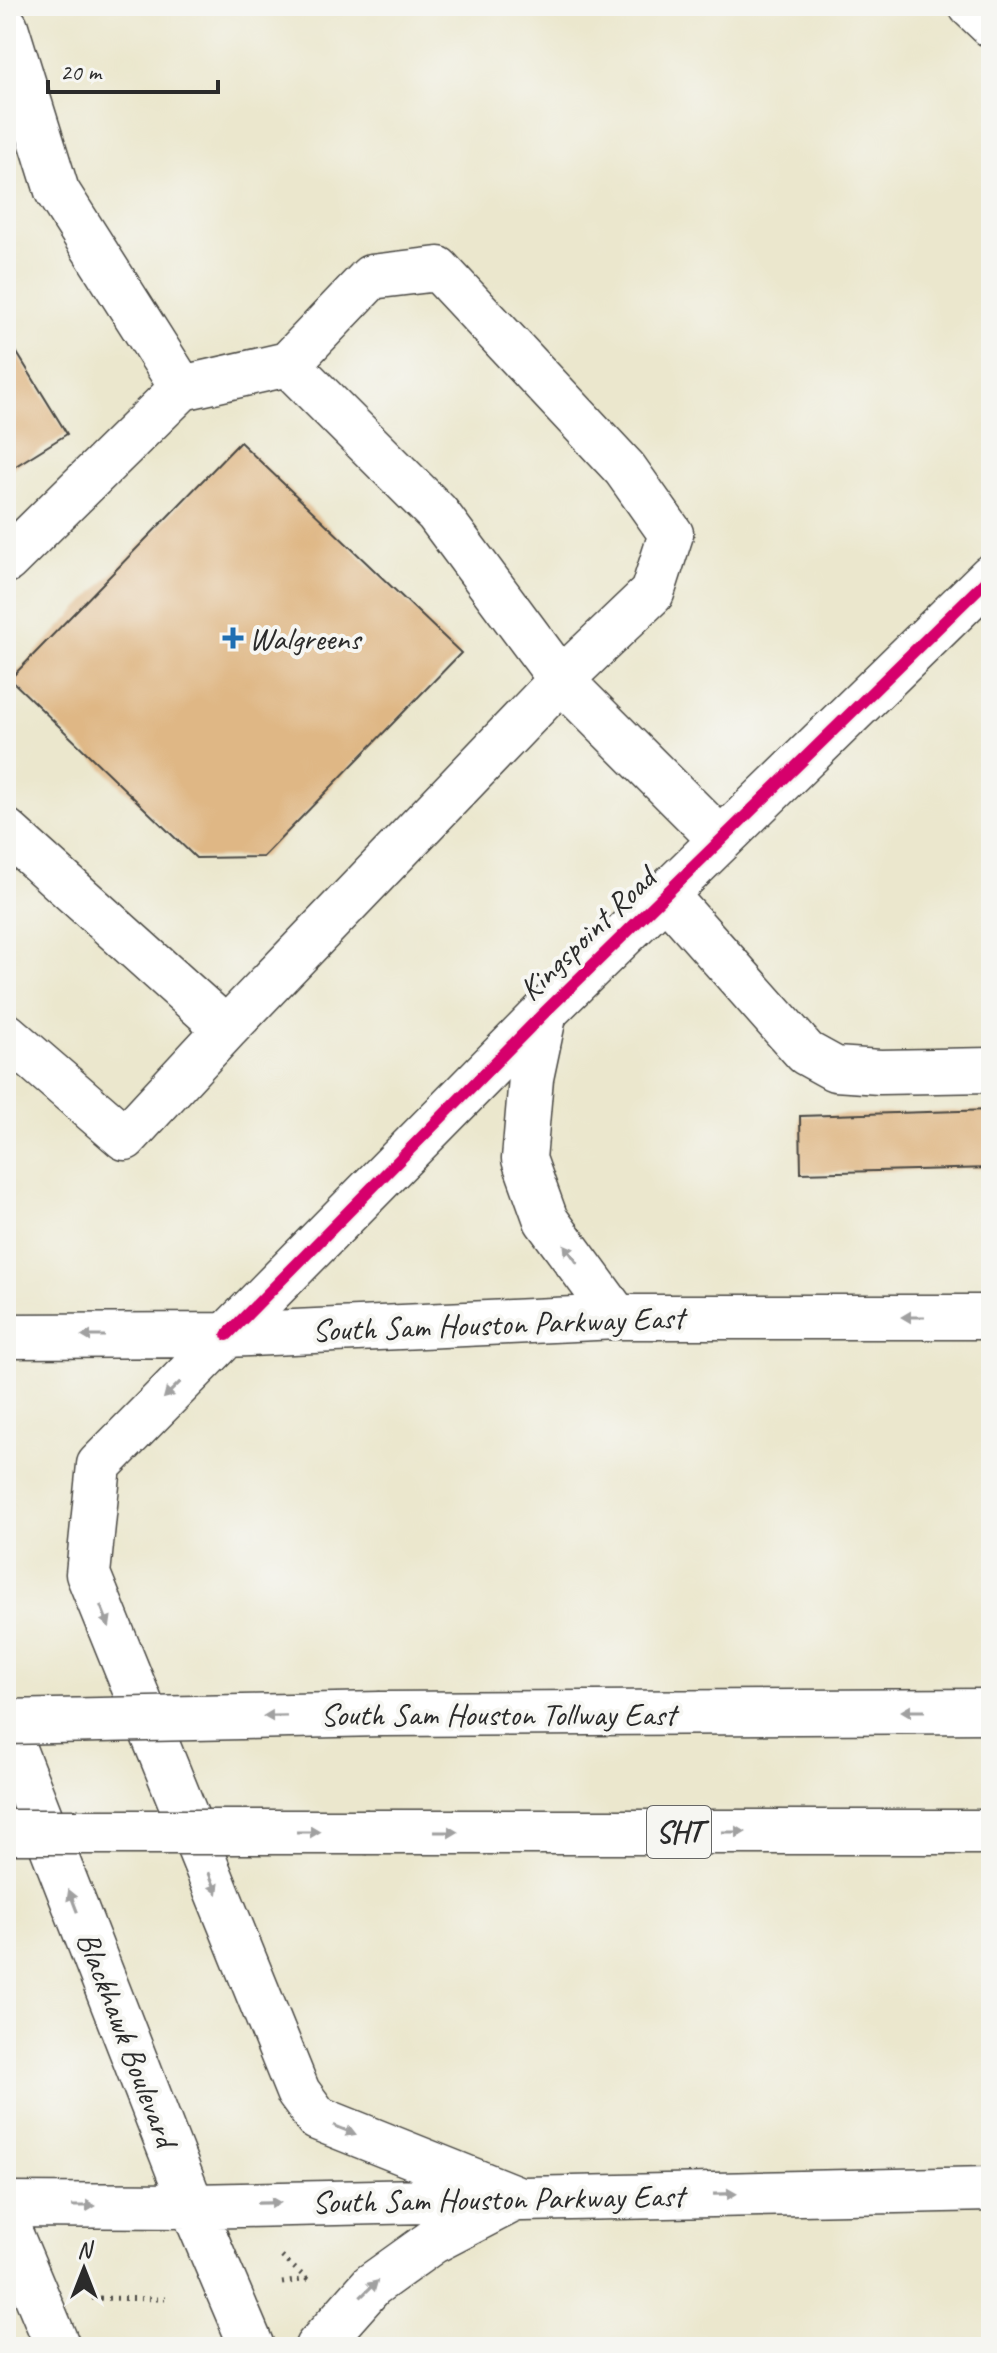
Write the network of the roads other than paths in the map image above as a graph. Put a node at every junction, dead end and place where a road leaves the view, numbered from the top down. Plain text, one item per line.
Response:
1 (971, 6) edge
2 (991, 25) edge
3 (6, 27) edge
4 (288, 364) junction
5 (182, 388) junction
6 (6, 561) edge
7 (991, 576) edge
8 (561, 680) junction
9 (6, 831) edge
10 (721, 840) junction
11 (665, 894) junction
12 (545, 1012) junction
13 (226, 1029) junction
14 (6, 1035) edge
15 (991, 1070) edge
16 (617, 1317) junction
17 (991, 1317) edge
18 (227, 1335) junction
19 (6, 1336) edge
20 (991, 1711) edge
21 (6, 1722) edge
22 (6, 1729) edge
23 (6, 1832) edge
24 (991, 1832) edge
25 (991, 2189) edge
26 (517, 2198) junction
27 (6, 2205) edge
28 (192, 2206) junction
29 (6, 2223) edge
30 (58, 2347) edge
31 (252, 2347) edge
32 (317, 2347) edge

1 - 2 main road
3 - 5 main road
4 - 5 main road
4 - 8 main road
4 - 8 main road
5 - 6 main road
7 - 10 main road, Kingspoint Road
8 - 10 main road
8 - 13 main road
9 - 13 main road
10 - 11 main road, Kingspoint Road
11 - 12 main road, Kingspoint Road
11 - 15 main road
16 -> 12 main road
12 - 18 main road, Kingspoint Road
13 - 14 main road
17 -> 16 main road, South Sam Houston Parkway East
16 - 18 main road, South Sam Houston Parkway East
18 -> 19 main road, South Sam Houston Parkway East
18 -> 26 main road, Kingspoint Road
20 -> 21 main road, South Sam Houston Tollway East, bridge
28 -> 22 main road, Blackhawk Boulevard
23 -> 24 main road, SHT, bridge
26 -> 25 main road, South Sam Houston Parkway East
28 -> 26 main road, South Sam Houston Parkway East
32 -> 26 main road
27 -> 28 main road, South Sam Houston Parkway East
28 - 31 main road, Blackhawk Boulevard
29 - 30 main road

